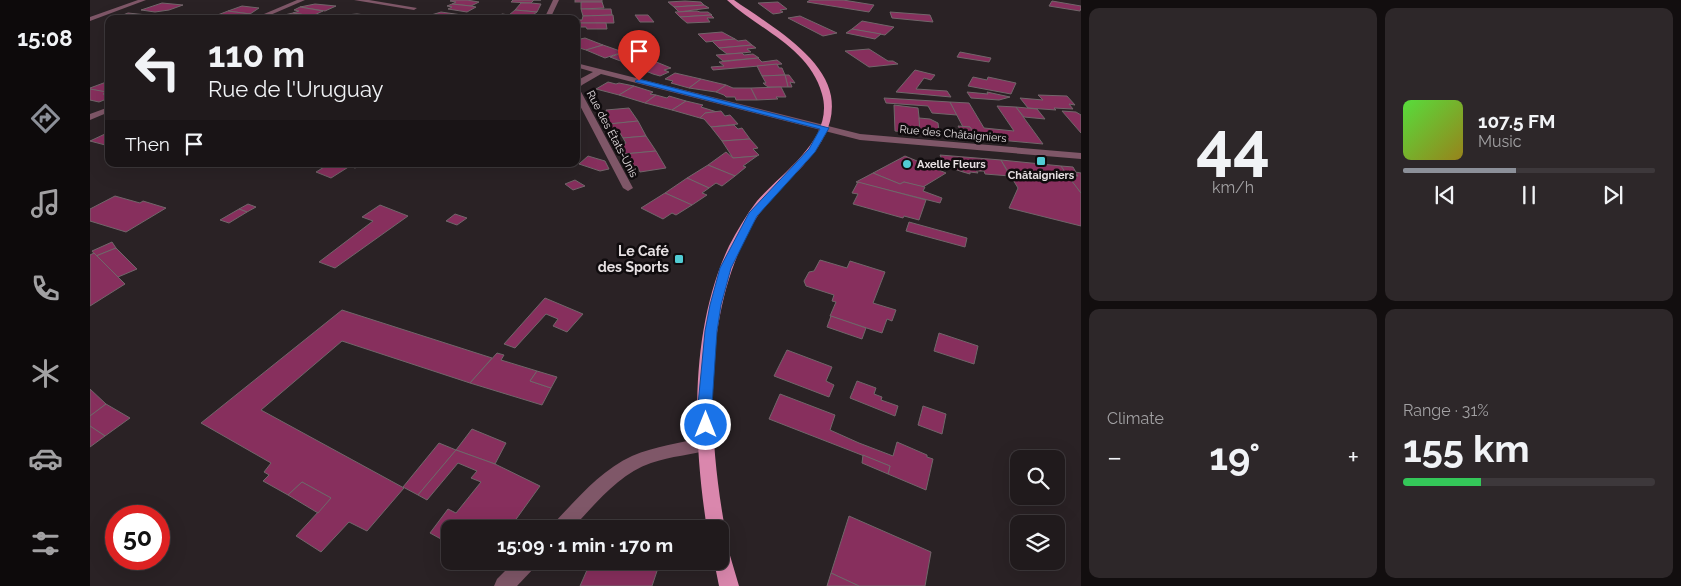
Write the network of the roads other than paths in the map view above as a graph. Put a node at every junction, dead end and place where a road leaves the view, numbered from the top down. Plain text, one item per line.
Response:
1 (143, 0) edge
2 (302, 0) edge
3 (357, 0) edge
4 (556, 0) edge
5 (730, 0) edge
6 (414, 8) dead end
7 (265, 15) edge
8 (549, 15) edge
9 (90, 19) edge
10 (580, 66) edge
11 (600, 71) junction
12 (580, 82) edge
13 (580, 96) edge
14 (105, 111) edge
15 (90, 117) edge
16 (825, 128) junction
17 (1081, 156) edge
18 (628, 188) dead end
19 (706, 444) junction
20 (569, 520) edge
21 (715, 520) edge
22 (519, 570) edge
23 (725, 570) edge
24 (504, 586) edge
25 (729, 586) edge

1 - 9 street
2 - 7 street
3 - 6 street
4 - 8 street
5 - 16 main road
10 - 11 street, Rue des Châtaigniers
11 - 12 street, Rue des États-Unis
11 - 16 street, Rue des Châtaigniers
13 - 18 street, Rue des États-Unis
14 - 15 street
16 - 17 street, Rue des Châtaigniers
16 - 19 main road
19 - 20 street
19 - 21 main road
22 - 24 street
23 - 25 main road

